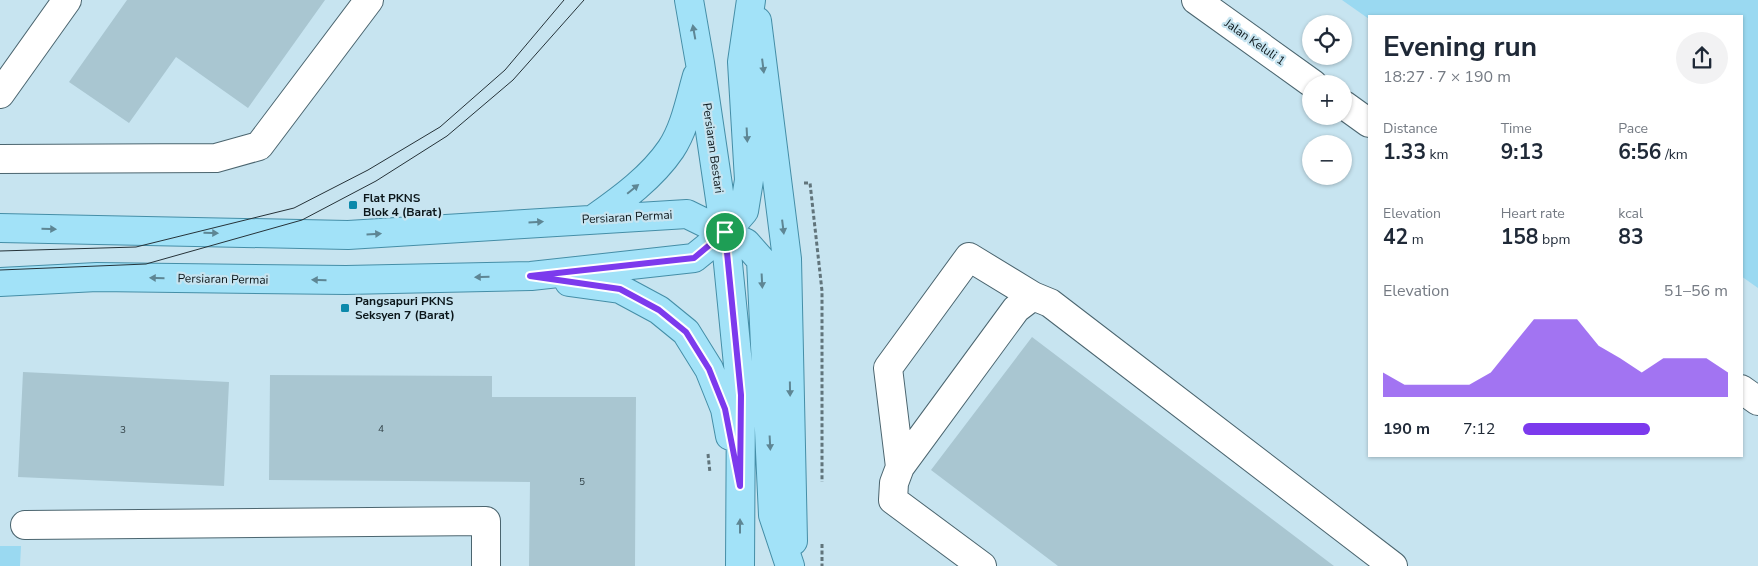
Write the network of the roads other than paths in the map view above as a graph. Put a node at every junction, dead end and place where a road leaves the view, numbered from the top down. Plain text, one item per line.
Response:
1 (67, 0) edge
2 (369, 0) edge
3 (689, 0) edge
4 (753, 0) edge
5 (1196, 0) edge
6 (700, 63) junction
7 (1302, 76) edge
8 (0, 94) edge
9 (1352, 111) edge
10 (1368, 122) edge
11 (0, 158) edge
12 (595, 218) junction
13 (0, 228) edge
14 (725, 232) junction
15 (530, 276) junction
16 (97, 277) junction
17 (0, 282) edge
18 (0, 295) edge
19 (1033, 296) junction
20 (1743, 390) edge
21 (1758, 401) edge
22 (900, 467) junction
23 (740, 486) junction
24 (25, 525) dead end
25 (486, 566) edge
26 (740, 566) edge
27 (792, 566) edge
28 (982, 566) edge
29 (1392, 566) edge

1 - 8 street
2 - 11 street
6 -> 3 main road, Persiaran Bestari
4 -> 14 main road
4 -> 27 main road
5 - 7 street, Jalan Keluli 1
12 -> 6 main road
6 - 14 main road, Persiaran Bestari
9 - 10 street
13 -> 12 main road, Persiaran Permai
12 - 14 main road, Persiaran Permai
14 - 15 main road, Persiaran Permai
14 - 23 main road, Persiaran Bestari
14 -> 27 main road
15 -> 16 main road, Persiaran Permai
15 - 23 main road
16 - 17 main road, Persiaran Permai
16 - 18 main road
19 - 22 street
19 - 22 street
19 - 29 street
20 - 21 street
22 - 28 street
26 -> 23 main road, Persiaran Bestari
24 - 25 street

